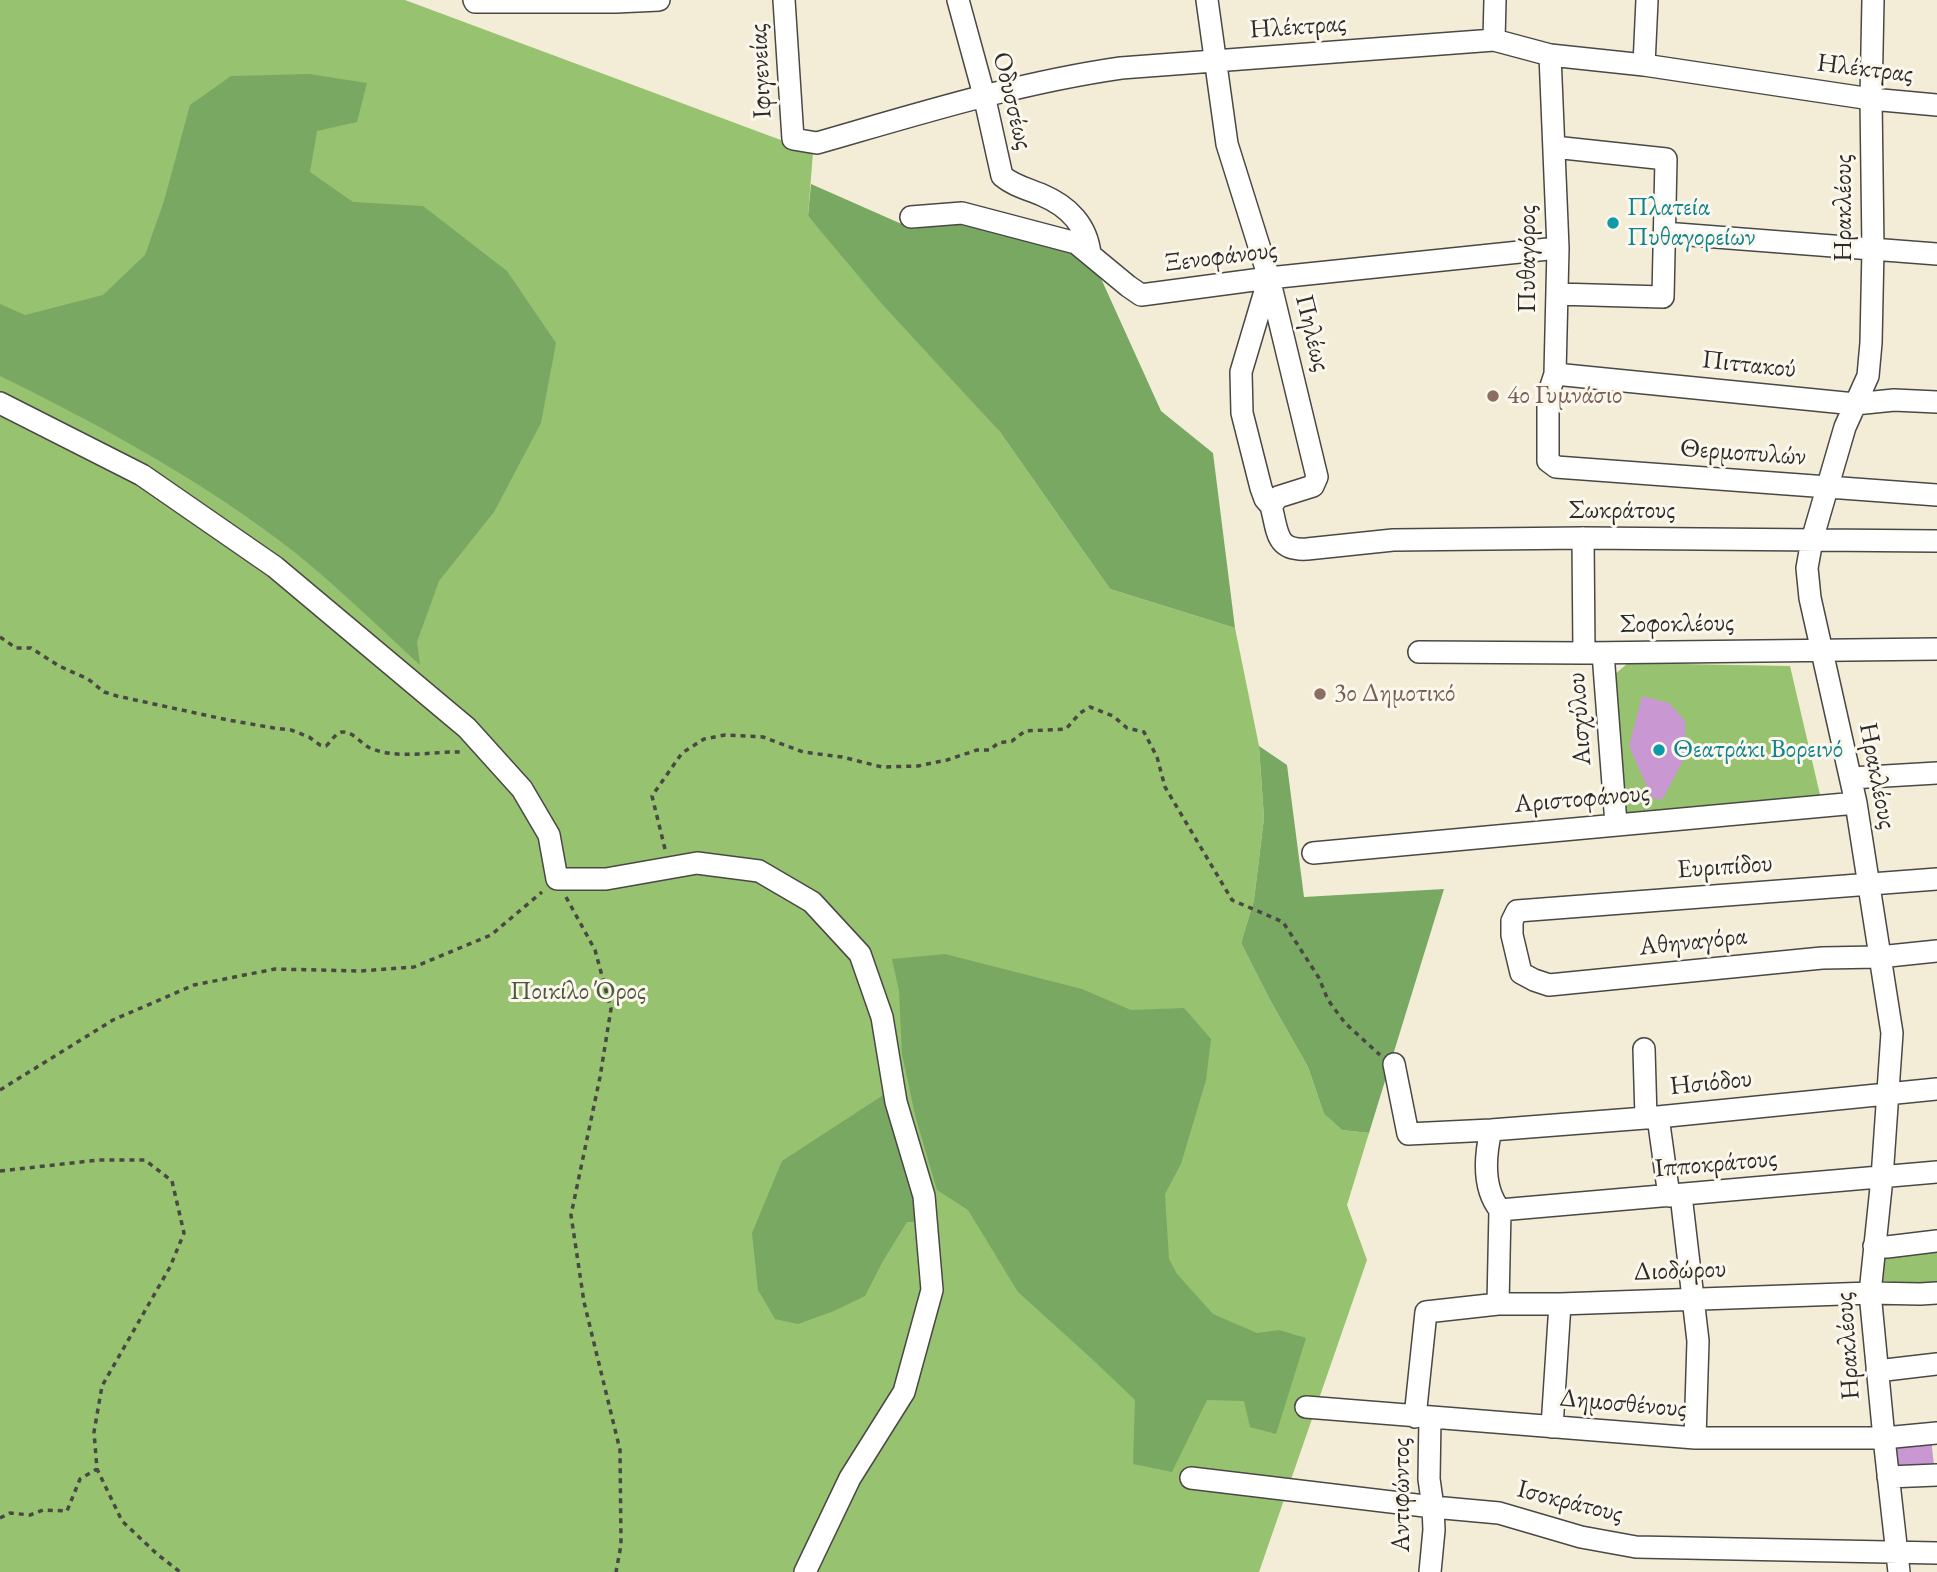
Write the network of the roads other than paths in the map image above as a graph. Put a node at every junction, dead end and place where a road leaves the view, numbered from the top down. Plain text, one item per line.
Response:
1 (659, 0) edge
2 (784, 0) edge
3 (958, 0) edge
4 (1207, 0) edge
5 (1495, 0) edge
6 (1647, 0) edge
7 (1873, 0) edge
8 (475, 1) edge
9 (616, 1) edge
10 (1494, 40) junction
11 (1550, 55) junction
12 (1216, 62) junction
13 (1644, 65) junction
14 (984, 95) junction
15 (1871, 99) junction
16 (1937, 105) edge
17 (793, 139) joint
18 (1554, 147) junction
19 (911, 217) dead end
20 (1664, 233) junction
21 (1558, 248) junction
22 (1873, 249) junction
23 (1090, 254) junction
24 (1937, 254) edge
25 (1269, 278) junction
26 (1557, 294) junction
27 (1555, 374) junction
28 (0, 402) edge
29 (1937, 402) edge
30 (1855, 404) junction
31 (1548, 461) joint
32 (1828, 488) junction
33 (1937, 495) edge
34 (1270, 506) junction
35 (1583, 538) junction
36 (1812, 540) junction
37 (1937, 541) edge
38 (1822, 649) junction
39 (1937, 649) edge
40 (1419, 652) dead end
41 (1594, 653) junction
42 (1937, 773) edge
43 (1851, 778) junction
44 (1856, 803) junction
45 (1616, 824) junction
46 (1313, 853) dead end
47 (1937, 879) edge
48 (1867, 885) junction
49 (1517, 911) joint
50 (1937, 951) edge
51 (1879, 957) junction
52 (1644, 1049) dead end
53 (1394, 1064) road end
54 (1937, 1089) edge
55 (1888, 1093) junction
56 (1652, 1117) junction
57 (1491, 1130) junction
58 (1937, 1172) edge
59 (1882, 1178) junction
60 (1675, 1195) junction
61 (1500, 1210) junction
62 (1937, 1241) edge
63 (1874, 1246) junction
64 (1870, 1293) junction
65 (1937, 1293) edge
66 (1692, 1298) junction
67 (1498, 1304) junction
68 (1560, 1304) junction
69 (1426, 1312) joint
70 (1937, 1364) edge
71 (1877, 1371) junction
72 (1306, 1407) dead end
73 (1423, 1417) junction
74 (1552, 1427) junction
75 (1937, 1433) edge
76 (1695, 1438) junction
77 (1884, 1438) junction
78 (1937, 1475) edge
79 (1888, 1477) junction
80 (1191, 1478) dead end
81 (1433, 1507) junction
82 (1937, 1553) edge
83 (1899, 1563) edge
84 (805, 1572) edge
85 (1430, 1572) edge

1 - 9 street
2 - 17 street, Ιφιγενείας
3 - 14 street, Οδυσσέως
4 - 12 street, Πηλέως
5 - 10 street
6 - 13 street
7 - 15 street, Ηρακλέους
8 - 9 street
10 - 11 street, Ηλέκτρας
10 - 12 street, Ηλέκτρας
11 - 13 street, Ηλέκτρας
11 - 18 street, Πυθαγόρος
12 - 14 street, Ηλέκτρας
12 - 25 street, Πηλέως
13 - 15 street, Ηλέκτρας
14 - 17 street, Ηλέκτρας
14 - 23 street, Οδυσσέως
15 - 16 street, Ηλέκτρας
15 - 22 street, Ηρακλέους
18 - 20 street
18 - 21 street, Πυθαγόρος
19 - 23 street, Ξενοφάνους
20 - 22 street
20 - 26 street
21 - 25 street, Ξενοφάνους
21 - 26 street, Πυθαγόρος
22 - 24 street
22 - 30 street, Ηρακλέους
23 - 25 street, Ξενοφάνους
25 - 34 street
25 - 34 street, Πηλέως
26 - 27 street, Πυθαγόρος
27 - 30 street, Πιττακού
27 - 31 street, Πυθαγόρος
28 - 84 street
29 - 30 street, Πιττακού
30 - 32 street, Ηρακλέους
31 - 32 street, Θερμοπυλών
32 - 33 street, Θερμοπυλών
32 - 36 street, Ηρακλέους
34 - 35 street, Σωκράτους
35 - 36 street, Σωκράτους
35 - 41 street, Αισχύλου
36 - 37 street, Σωκράτους
36 - 38 street, Ηρακλέους
38 - 39 street, Σοφοκλέους
38 - 41 street, Σοφοκλέους
38 - 43 street, Ηρακλέους
40 - 41 street, Σοφοκλέους
41 - 45 street, Αισχύλου
42 - 43 street
43 - 44 street, Ηρακλέους
44 - 45 street, Αριστοφάνους
44 - 48 street, Ηρακλέους
45 - 46 street, Αριστοφάνους
47 - 48 street, Ευριπίδου
48 - 49 street, Ευριπίδου
48 - 51 street, Ηρακλέους
49 - 51 street, Αθηναγόρα
50 - 51 street, Αθηναγόρα
51 - 55 street, Ηρακλέους
52 - 56 street
53 - 57 street, Ησιόδου
54 - 55 street, Ησιόδου
55 - 56 street, Ησιόδου
55 - 59 street, Ηρακλέους
56 - 57 street, Ησιόδου
56 - 60 street
57 - 61 street
58 - 59 street, Ιπποκράτους
59 - 60 street, Ιπποκράτους
59 - 63 street, Ηρακλέους
60 - 61 street, Ιπποκράτους
60 - 66 street
61 - 67 street
62 - 63 street
63 - 64 street, Ηρακλέους
64 - 65 street, Διοδώρου
64 - 66 street, Διοδώρου
64 - 71 street, Ηρακλέους
66 - 68 street, Διοδώρου
66 - 76 street
67 - 68 street, Διοδώρου
67 - 69 street, Διοδώρου
68 - 74 street
69 - 73 street, Αντιφώντος
70 - 71 street
71 - 77 street, Ηρακλέους
72 - 73 street, Δημοσθένους
73 - 74 street, Δημοσθένους
73 - 81 street, Αντιφώντος
74 - 76 street, Δημοσθένους
75 - 77 street, Δημοσθένους
76 - 77 street, Δημοσθένους
77 - 79 street, Ηρακλέους
78 - 79 street
79 - 83 street, Ηρακλέους
80 - 81 street, Ισοκράτους
81 - 83 street, Ισοκράτους
81 - 85 street, Αντιφώντος
82 - 83 street, Ισοκράτους

